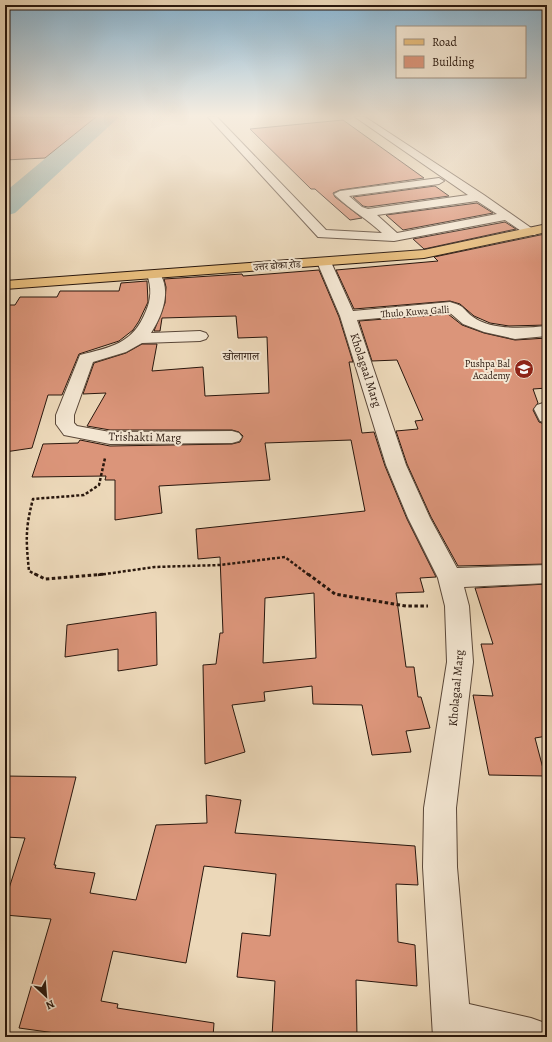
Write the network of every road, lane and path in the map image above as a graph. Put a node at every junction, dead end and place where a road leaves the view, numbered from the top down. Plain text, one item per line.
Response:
1 (258, 166) edge
2 (433, 166) edge
3 (439, 181) dead end
4 (480, 197) junction
5 (367, 213) junction
6 (508, 216) junction
7 (547, 228) edge
8 (531, 232) junction
9 (394, 237) junction
10 (324, 262) junction
11 (154, 275) junction
12 (5, 285) edge
13 (348, 316) junction
14 (547, 331) edge
15 (200, 336) dead end
16 (140, 338) junction
17 (95, 435) junction
18 (232, 437) dead end
19 (547, 574) edge
20 (450, 578) junction
21 (456, 606) junction
22 (451, 1028) edge
23 (531, 1037) edge

1 - 9 street
2 - 4 street
3 - 5 street
4 - 5 street
4 - 6 street
5 - 9 street
6 - 8 street
6 - 9 street
7 - 8 main road, उत्तर ढोका रोड
8 - 10 main road, उत्तर ढोका रोड
10 - 11 main road, उत्तर ढोका रोड
10 - 13 street, Kholagaal Marg
11 - 12 main road, उत्तर ढोका रोड
11 - 16 street, Trishakti Marg
13 - 14 street, Thulo Kuwa Galli
13 - 20 street, Kholagaal Marg
15 - 16 street
16 - 17 street, Trishakti Marg
17 - 18 street, Trishakti Marg
17 - 21 path
19 - 20 street
20 - 21 street, Kholagaal Marg
21 - 22 street, Kholagaal Marg
22 - 23 street

